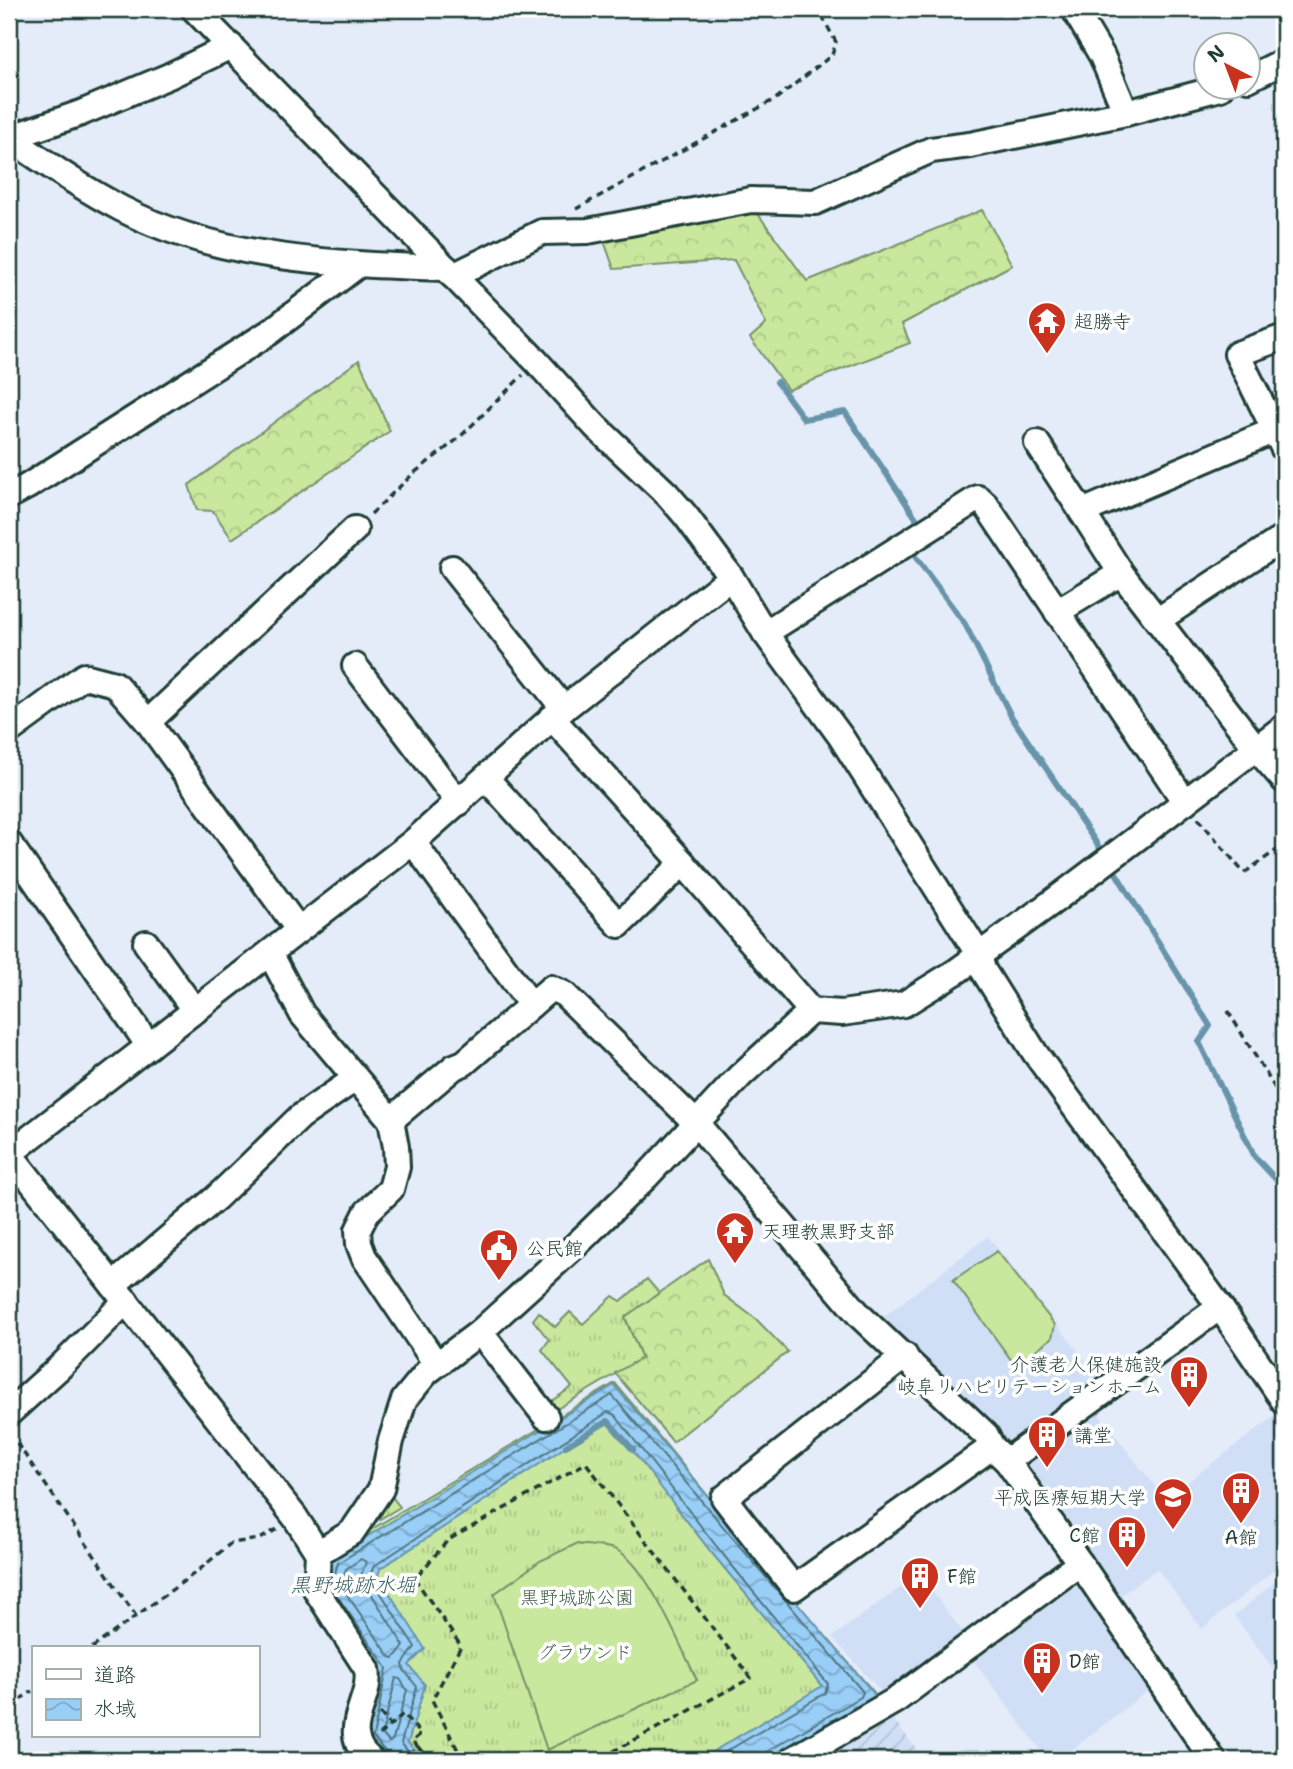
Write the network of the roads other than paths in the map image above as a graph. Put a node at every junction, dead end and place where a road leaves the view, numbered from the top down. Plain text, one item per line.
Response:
1 (194, 9) edge
2 (1074, 9) edge
3 (231, 46) junction
4 (1192, 95) edge
5 (1126, 113) junction
6 (9, 138) edge
7 (358, 265) junction
8 (449, 272) junction
9 (1284, 337) edge
10 (1280, 439) edge
11 (1037, 443) dead end
12 (9, 496) edge
13 (1082, 512) junction
14 (355, 529) road end
15 (1284, 537) edge
16 (452, 568) dead end
17 (1121, 573) junction
18 (732, 577) junction
19 (1057, 612) junction
20 (1158, 620) junction
21 (765, 633) junction
22 (355, 666) dead end
23 (558, 714) junction
24 (148, 722) junction
25 (1284, 727) edge
26 (9, 731) edge
27 (1256, 748) junction
28 (486, 778) junction
29 (1284, 780) edge
30 (1185, 802) junction
31 (459, 803) junction
32 (413, 842) junction
33 (9, 843) edge
34 (683, 863) junction
35 (298, 929) junction
36 (146, 943) dead end
37 (270, 953) junction
38 (979, 955) junction
39 (531, 1005) junction
40 (195, 1011) junction
41 (811, 1012) junction
42 (149, 1046) junction
43 (355, 1079) junction
44 (390, 1120) junction
45 (697, 1124) junction
46 (9, 1154) edge
47 (119, 1293) junction
48 (1220, 1307) junction
49 (480, 1332) junction
50 (905, 1356) junction
51 (436, 1364) junction
52 (1284, 1401) edge
53 (9, 1413) edge
54 (546, 1417) dead end
55 (999, 1454) junction
56 (318, 1553) junction
57 (1080, 1563) junction
58 (367, 1759) edge
59 (792, 1760) edge
60 (1213, 1760) edge

1 - 3 street
2 - 5 street
3 - 6 street
3 - 8 street
4 - 5 street
5 - 8 street
6 - 7 street
7 - 8 street
7 - 12 street
8 - 18 street
9 - 10 street
10 - 13 street
11 - 13 street
13 - 17 street
14 - 24 street
15 - 20 street
16 - 23 street
17 - 19 street
17 - 20 street
18 - 21 street
18 - 23 street
19 - 21 street
19 - 30 street
20 - 27 street
21 - 38 street
22 - 31 street
23 - 28 street
23 - 34 street
24 - 26 street
24 - 35 street
25 - 27 street
27 - 29 street
27 - 30 street
28 - 31 street
28 - 34 street
30 - 38 street
31 - 32 street
32 - 35 street
32 - 39 street
33 - 42 street
34 - 41 street
35 - 37 street
36 - 40 street
37 - 40 street
37 - 43 street
38 - 41 street
38 - 48 street
39 - 44 street
39 - 45 street
40 - 42 street
41 - 45 street
42 - 46 street
43 - 44 street
43 - 47 street
44 - 51 street
45 - 49 street
45 - 50 street
46 - 47 street
47 - 53 street
47 - 56 street
48 - 52 street
48 - 55 street
49 - 51 street
49 - 54 street
50 - 55 street
50 - 55 street
51 - 56 street
55 - 57 street
56 - 58 street
57 - 59 street
57 - 60 street

